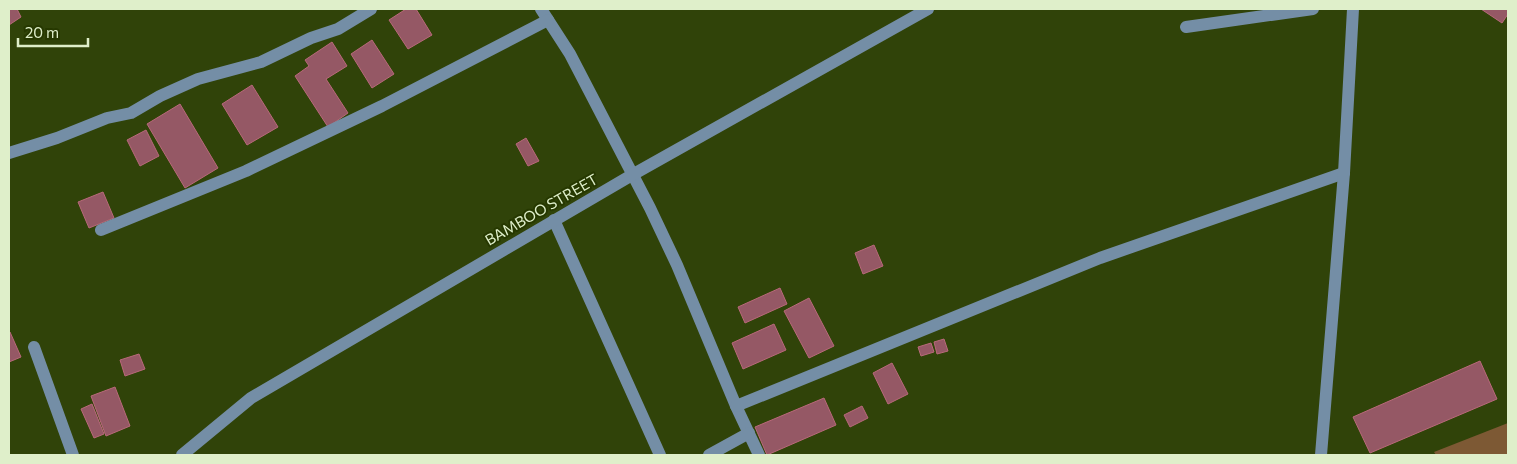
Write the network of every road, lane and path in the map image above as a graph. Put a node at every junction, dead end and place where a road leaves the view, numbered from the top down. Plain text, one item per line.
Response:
1 (371, 9) edge
2 (541, 9) edge
3 (928, 9) edge
4 (1313, 9) edge
5 (1353, 9) edge
6 (548, 20) junction
7 (1186, 27) dead end
8 (9, 153) edge
9 (1344, 173) junction
10 (632, 175) junction
11 (554, 220) junction
12 (100, 230) dead end
13 (34, 347) dead end
14 (736, 406) junction
15 (749, 434) junction
16 (72, 455) edge
17 (182, 455) edge
18 (660, 455) edge
19 (709, 455) edge
20 (759, 455) edge
21 (1321, 455) edge

1 - 8 street
2 - 6 street
3 - 10 street, BAMBOO STREET
4 - 7 street
5 - 9 street
6 - 10 street
6 - 12 street
9 - 14 street
9 - 21 street
10 - 11 street, BAMBOO STREET
10 - 14 street
11 - 17 street, BAMBOO STREET
11 - 18 street
13 - 16 street
14 - 15 street
15 - 19 street
15 - 20 street

